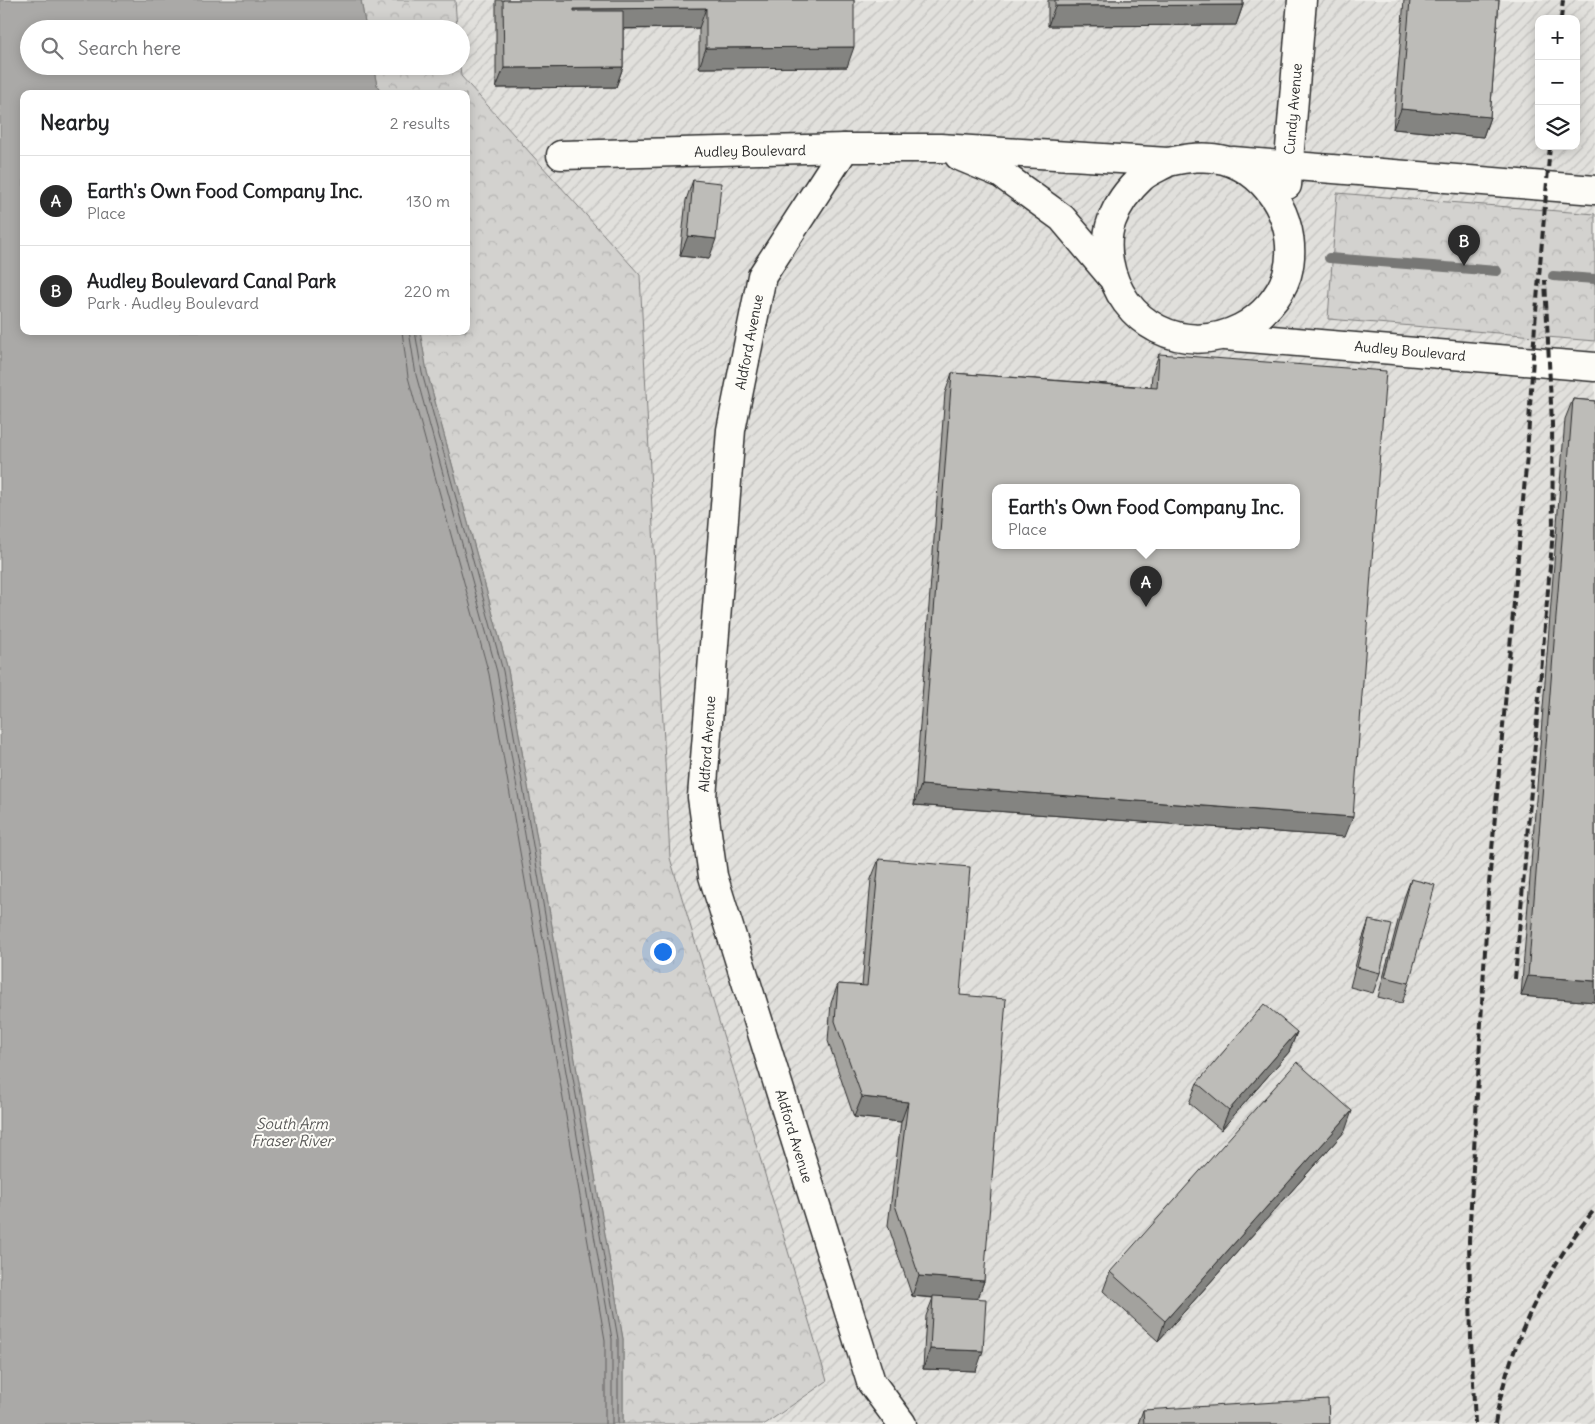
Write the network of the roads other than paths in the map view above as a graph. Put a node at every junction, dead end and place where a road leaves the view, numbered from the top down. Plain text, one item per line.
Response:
1 (1302, 0) edge
2 (845, 148) junction
3 (940, 148) junction
4 (561, 155) dead end
5 (1225, 160) junction
6 (1168, 162) junction
7 (1288, 166) junction
8 (1595, 190) edge
9 (1286, 218) junction
10 (1112, 277) junction
11 (1224, 336) junction
12 (1595, 367) edge
13 (902, 1424) edge

1 - 7 street, Cundy Avenue
2 - 3 street, Audley Boulevard
2 - 4 street, Audley Boulevard
2 - 13 street, Aldford Avenue
3 - 6 street, Audley Boulevard
3 - 10 street, Audley Boulevard
5 - 6 street
5 - 7 street
5 - 9 street
6 - 10 street
7 - 8 street
7 - 9 street, Cundy Avenue
9 - 11 street
10 - 11 street
11 - 12 street, Audley Boulevard

